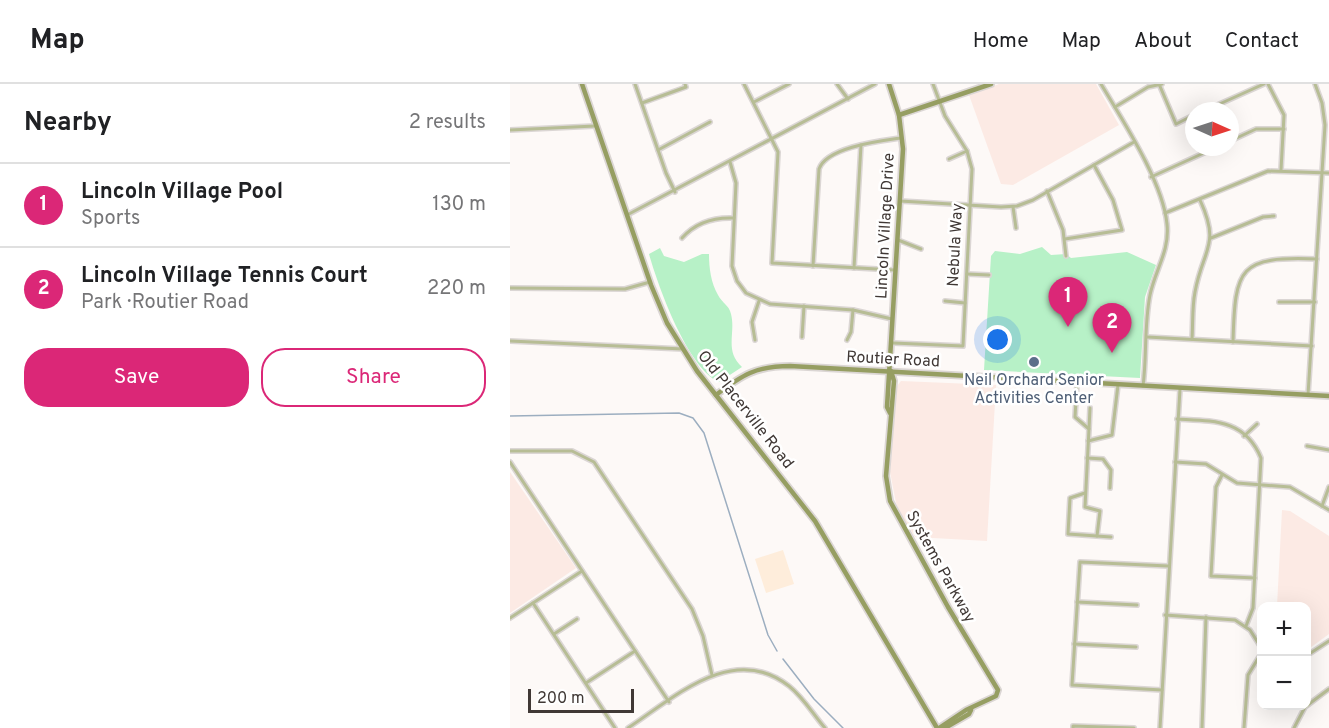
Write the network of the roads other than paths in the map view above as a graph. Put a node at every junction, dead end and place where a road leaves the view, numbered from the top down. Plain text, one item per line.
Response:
1 (582, 84) edge
2 (635, 84) edge
3 (685, 84) edge
4 (744, 84) edge
5 (789, 84) edge
6 (837, 84) edge
7 (875, 84) edge
8 (889, 84) edge
9 (933, 84) edge
10 (991, 84) edge
11 (1101, 84) edge
12 (1160, 84) edge
13 (1266, 84) edge
14 (1315, 84) edge
15 (979, 86) edge
16 (848, 99) junction
17 (754, 102) junction
18 (939, 102) junction
19 (1225, 102) edge
20 (642, 103) junction
21 (1115, 107) junction
22 (899, 115) junction
23 (1185, 120) edge
24 (710, 122) dead end
25 (596, 126) junction
26 (1284, 129) junction
27 (510, 130) edge
28 (902, 137) junction
29 (1239, 137) edge
30 (773, 139) junction
31 (1134, 142) junction
32 (861, 145) junction
33 (658, 150) junction
34 (967, 151) junction
35 (1196, 156) edge
36 (949, 159) dead end
37 (729, 162) junction
38 (1094, 165) junction
39 (1281, 170) junction
40 (1323, 173) junction
41 (1329, 173) edge
42 (1151, 177) junction
43 (1047, 191) junction
44 (675, 192) junction
45 (1200, 200) junction
46 (900, 201) junction
47 (971, 206) junction
48 (1013, 207) junction
49 (1165, 213) junction
50 (627, 215) junction
51 (1274, 216) dead end
52 (734, 218) junction
53 (1016, 228) dead end
54 (682, 238) dead end
55 (1211, 238) junction
56 (1065, 239) junction
57 (898, 240) junction
58 (921, 249) dead end
59 (1066, 256) dead end
60 (1317, 259) junction
61 (813, 266) junction
62 (854, 268) junction
63 (896, 270) junction
64 (967, 274) junction
65 (989, 275) dead end
66 (650, 282) junction
67 (510, 288) edge
68 (759, 301) junction
69 (945, 301) dead end
70 (1279, 302) dead end
71 (1315, 302) junction
72 (965, 303) junction
73 (804, 306) junction
74 (853, 310) junction
75 (894, 319) junction
76 (1147, 337) junction
77 (802, 338) dead end
78 (1192, 339) junction
79 (755, 340) dead end
80 (847, 340) dead end
81 (510, 341) edge
82 (1233, 342) junction
83 (892, 343) junction
84 (1312, 346) junction
85 (683, 349) junction
86 (891, 371) junction
87 (1077, 383) junction
88 (1118, 385) junction
89 (1143, 386) junction
90 (1180, 389) junction
91 (716, 395) junction
92 (1308, 395) junction
93 (1329, 396) edge
94 (1090, 408) dead end
95 (1177, 419) junction
96 (1257, 424) dead end
97 (1089, 429) junction
98 (1244, 436) junction
99 (1088, 441) junction
100 (1307, 446) dead end
101 (1329, 450) edge
102 (510, 451) edge
103 (1088, 458) junction
104 (510, 462) edge
105 (1174, 462) junction
106 (1221, 475) junction
107 (1260, 484) junction
108 (1329, 487) edge
109 (1110, 488) dead end
110 (1085, 493) junction
111 (1322, 506) junction
112 (1329, 510) edge
113 (1097, 536) junction
114 (1111, 537) dead end
115 (1168, 566) junction
116 (582, 571) junction
117 (1255, 578) junction
118 (1077, 602) junction
119 (533, 603) junction
120 (1137, 605) dead end
121 (1165, 615) junction
122 (1206, 617) junction
123 (510, 618) edge
124 (577, 619) dead end
125 (1246, 626) junction
126 (554, 634) junction
127 (1329, 641) edge
128 (1257, 642) edge
129 (1074, 644) junction
130 (1136, 647) dead end
131 (634, 651) junction
132 (1311, 653) edge
133 (1259, 656) edge
134 (712, 675) junction
135 (586, 683) junction
136 (1329, 689) edge
137 (1162, 690) junction
138 (669, 702) junction
139 (971, 710) junction
140 (615, 728) edge
141 (628, 728) edge
142 (825, 728) edge
143 (938, 728) edge
144 (945, 728) edge
145 (1073, 728) edge
146 (1113, 728) edge
147 (1134, 728) edge
148 (1160, 728) edge
149 (1202, 728) edge
150 (1244, 728) edge
151 (1294, 728) edge

1 - 25 street, Old Placerville Road
2 - 20 street
3 - 20 street
4 - 17 street
5 - 17 street
6 - 16 street
7 - 16 street
8 - 22 street, Lincoln Village Drive
9 - 18 street, Nebula Way
10 - 15 street
11 - 21 street
12 - 21 street
12 - 23 street
13 - 19 street
13 - 26 street
14 - 40 street
15 - 18 street
16 - 30 street
17 - 30 street
18 - 22 street
18 - 34 street, Nebula Way
20 - 33 street
21 - 31 street
22 - 28 street, Lincoln Village Drive
24 - 33 street
25 - 27 street
25 - 50 street, Old Placerville Road
26 - 29 street
26 - 39 street
28 - 32 street
28 - 46 street, Lincoln Village Drive
30 - 37 street
30 - 61 street
31 - 38 street
31 - 42 street
32 - 61 street
32 - 62 street
33 - 44 street
34 - 36 street
34 - 47 street, Nebula Way
35 - 42 street
37 - 44 street
37 - 52 street
38 - 43 street
38 - 56 street
39 - 40 street
39 - 45 street
40 - 41 street
40 - 60 street
42 - 49 street
43 - 48 street
43 - 56 street
44 - 50 street
45 - 49 street
45 - 55 street
46 - 47 street
46 - 57 street, Lincoln Village Drive
47 - 48 street
47 - 64 street, Nebula Way
48 - 53 street
49 - 76 street
50 - 66 street, Old Placerville Road
51 - 55 street
52 - 54 street
52 - 68 street
55 - 78 street
56 - 59 street
57 - 58 street
57 - 63 street, Lincoln Village Drive
60 - 71 street
60 - 82 street
61 - 62 street
62 - 63 street
63 - 75 street, Lincoln Village Drive
64 - 65 street
64 - 72 street, Nebula Way
66 - 67 street
66 - 85 street, Old Placerville Road
68 - 73 street
68 - 79 street
69 - 72 street
70 - 71 street
71 - 84 street
72 - 83 street, Nebula Way
73 - 74 street
73 - 77 street
74 - 75 street
74 - 80 street
75 - 83 street, Lincoln Village Drive
76 - 78 street
76 - 89 street
78 - 82 street
81 - 85 street
82 - 84 street
83 - 86 street, Lincoln Village Drive
84 - 92 street
85 - 91 street, Old Placerville Road
86 - 87 street, Routier Road
86 - 91 street, Routier Road
86 - 139 street, Systems Parkway
87 - 88 street, Routier Road
87 - 97 street
88 - 89 street, Routier Road
88 - 99 street
89 - 90 street, Routier Road
90 - 92 street, Routier Road
90 - 95 street
91 - 143 street, Old Placerville Road
92 - 93 street, Routier Road
94 - 97 street
95 - 98 street
95 - 105 street
96 - 98 street
97 - 99 street
98 - 107 street
99 - 103 street
100 - 101 street
102 - 134 street
103 - 109 street
103 - 110 street
104 - 116 street
105 - 106 street
105 - 115 street
106 - 107 street
106 - 117 street
107 - 111 street
107 - 117 street
108 - 111 street
110 - 113 street
110 - 113 street
111 - 112 street
113 - 114 street
115 - 118 street
115 - 121 street
116 - 119 street
116 - 131 street
117 - 125 street
118 - 120 street
118 - 129 street
119 - 123 street
119 - 126 street
121 - 122 street
121 - 137 street
122 - 125 street
122 - 149 street
124 - 126 street
125 - 128 street
126 - 135 street
127 - 132 street
129 - 130 street
129 - 137 street
131 - 135 street
131 - 138 street
133 - 150 street
134 - 138 street
134 - 142 street
135 - 140 street
136 - 151 street
137 - 148 street
138 - 141 street
139 - 143 street, Systems Parkway
139 - 144 street, Systems Parkway
145 - 146 street
146 - 147 street

